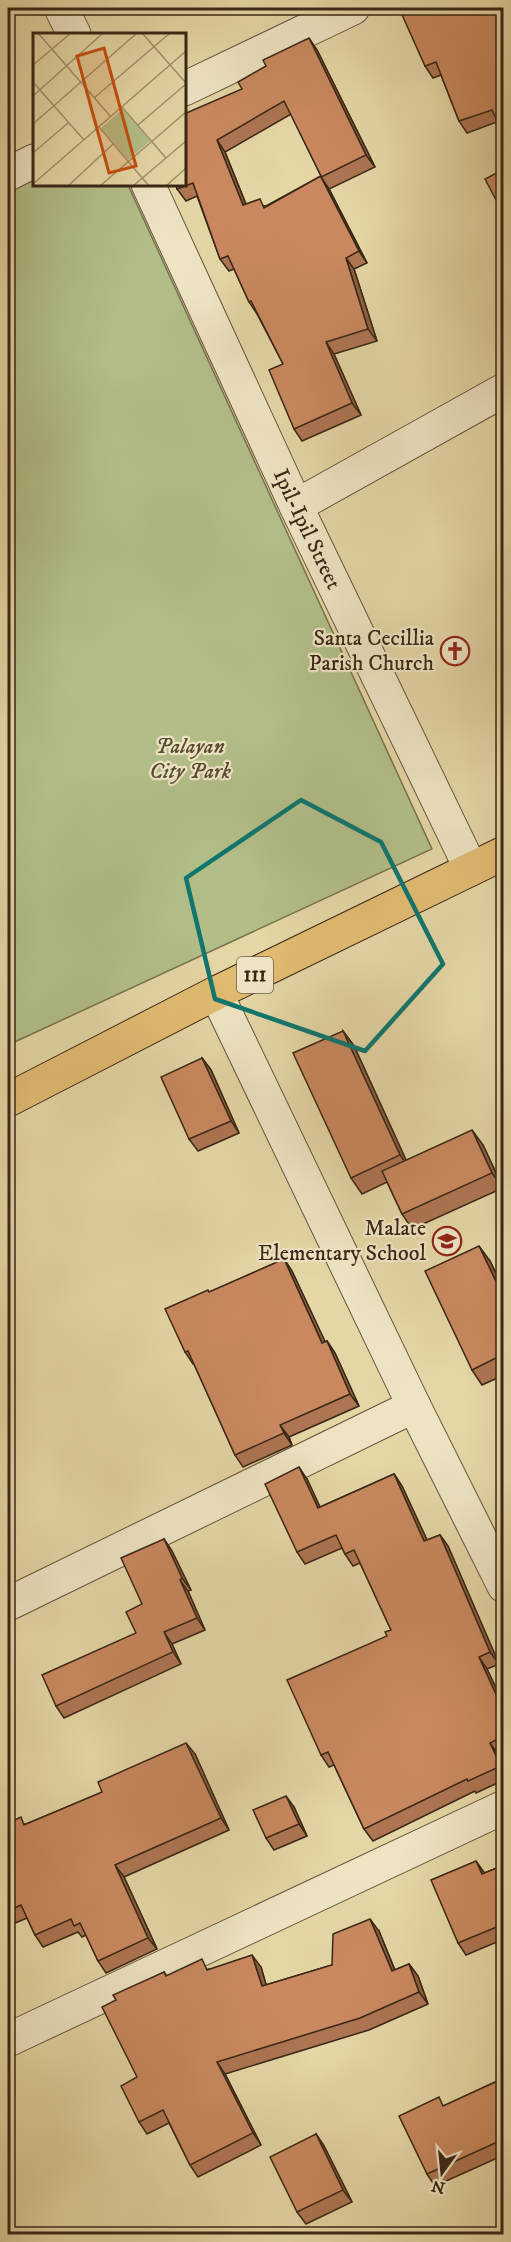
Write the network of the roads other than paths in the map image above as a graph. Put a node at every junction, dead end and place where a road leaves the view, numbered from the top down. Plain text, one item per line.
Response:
1 (61, 8) edge
2 (353, 8) edge
3 (74, 33) edge
4 (186, 88) edge
5 (33, 162) edge
6 (8, 174) edge
7 (149, 186) edge
8 (504, 390) edge
9 (296, 506) junction
10 (504, 853) edge
11 (471, 869) junction
12 (216, 993) junction
13 (8, 1100) edge
14 (414, 1406) junction
15 (504, 1586) edge
16 (8, 1604) edge
17 (504, 1807) edge
18 (8, 2040) edge

1 - 3 street
2 - 4 street
5 - 6 street
7 - 9 street, Ipil-Ipil Street
8 - 9 street
9 - 11 street, Ipil-Ipil Street
10 - 11 main road, 111
11 - 12 main road, 111
12 - 13 main road, 111
12 - 14 street
14 - 15 street
14 - 16 street
17 - 18 street

